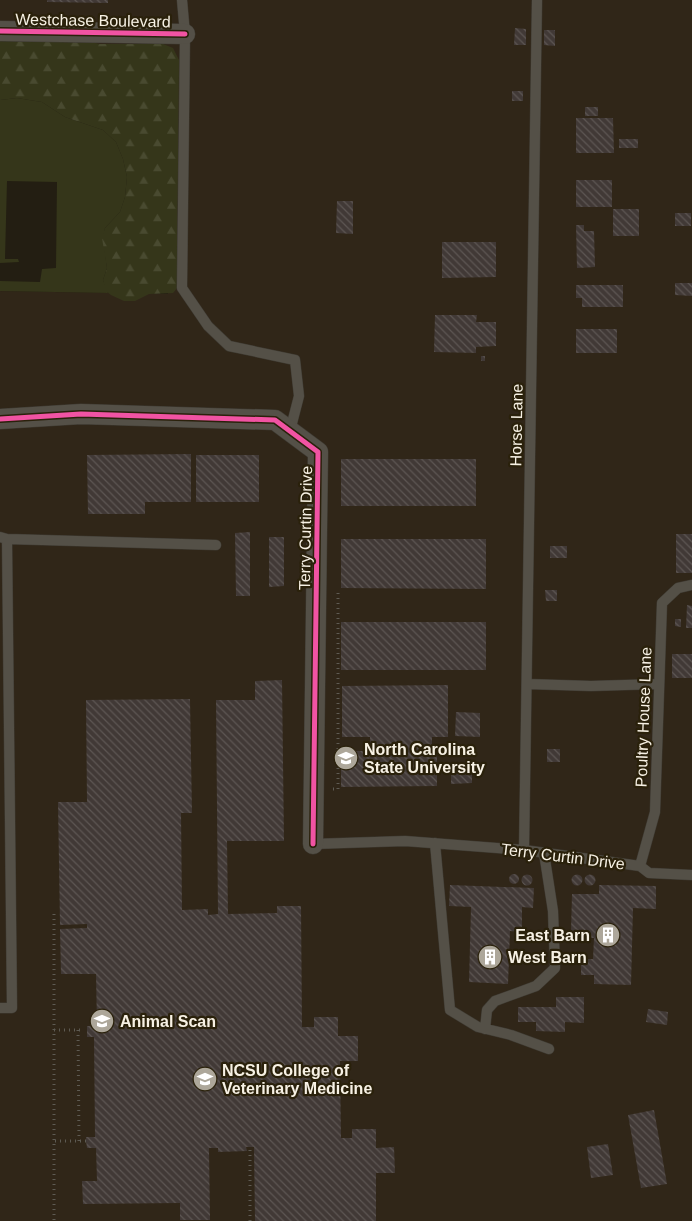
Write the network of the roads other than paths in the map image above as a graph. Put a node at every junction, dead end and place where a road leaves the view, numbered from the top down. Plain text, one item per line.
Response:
1 (182, 0) edge
2 (537, 0) edge
3 (0, 31) edge
4 (185, 34) junction
5 (0, 419) edge
6 (290, 431) junction
7 (4, 538) edge
8 (216, 545) dead end
9 (692, 585) edge
10 (527, 684) junction
11 (659, 684) junction
12 (313, 844) joint
13 (435, 844) junction
14 (524, 850) junction
15 (544, 853) junction
16 (640, 866) junction
17 (692, 875) edge
18 (0, 1008) edge
19 (485, 1029) junction
20 (549, 1049) dead end

1 - 4 lane
2 - 10 lane, Horse Lane
3 - 4 street, Westchase Boulevard
4 - 6 lane
5 - 6 street, Terry Curtin Drive
6 - 12 street, Terry Curtin Drive
7 - 8 lane
7 - 18 lane
9 - 11 lane, Poultry House Lane
10 - 11 lane
10 - 14 lane, Horse Lane
11 - 16 lane, Poultry House Lane
12 - 13 lane, Terry Curtin Drive
13 - 14 lane, Terry Curtin Drive
13 - 19 lane
14 - 15 lane, Terry Curtin Drive
15 - 16 lane, Terry Curtin Drive
15 - 19 lane
16 - 17 lane, Terry Curtin Drive
19 - 20 lane

